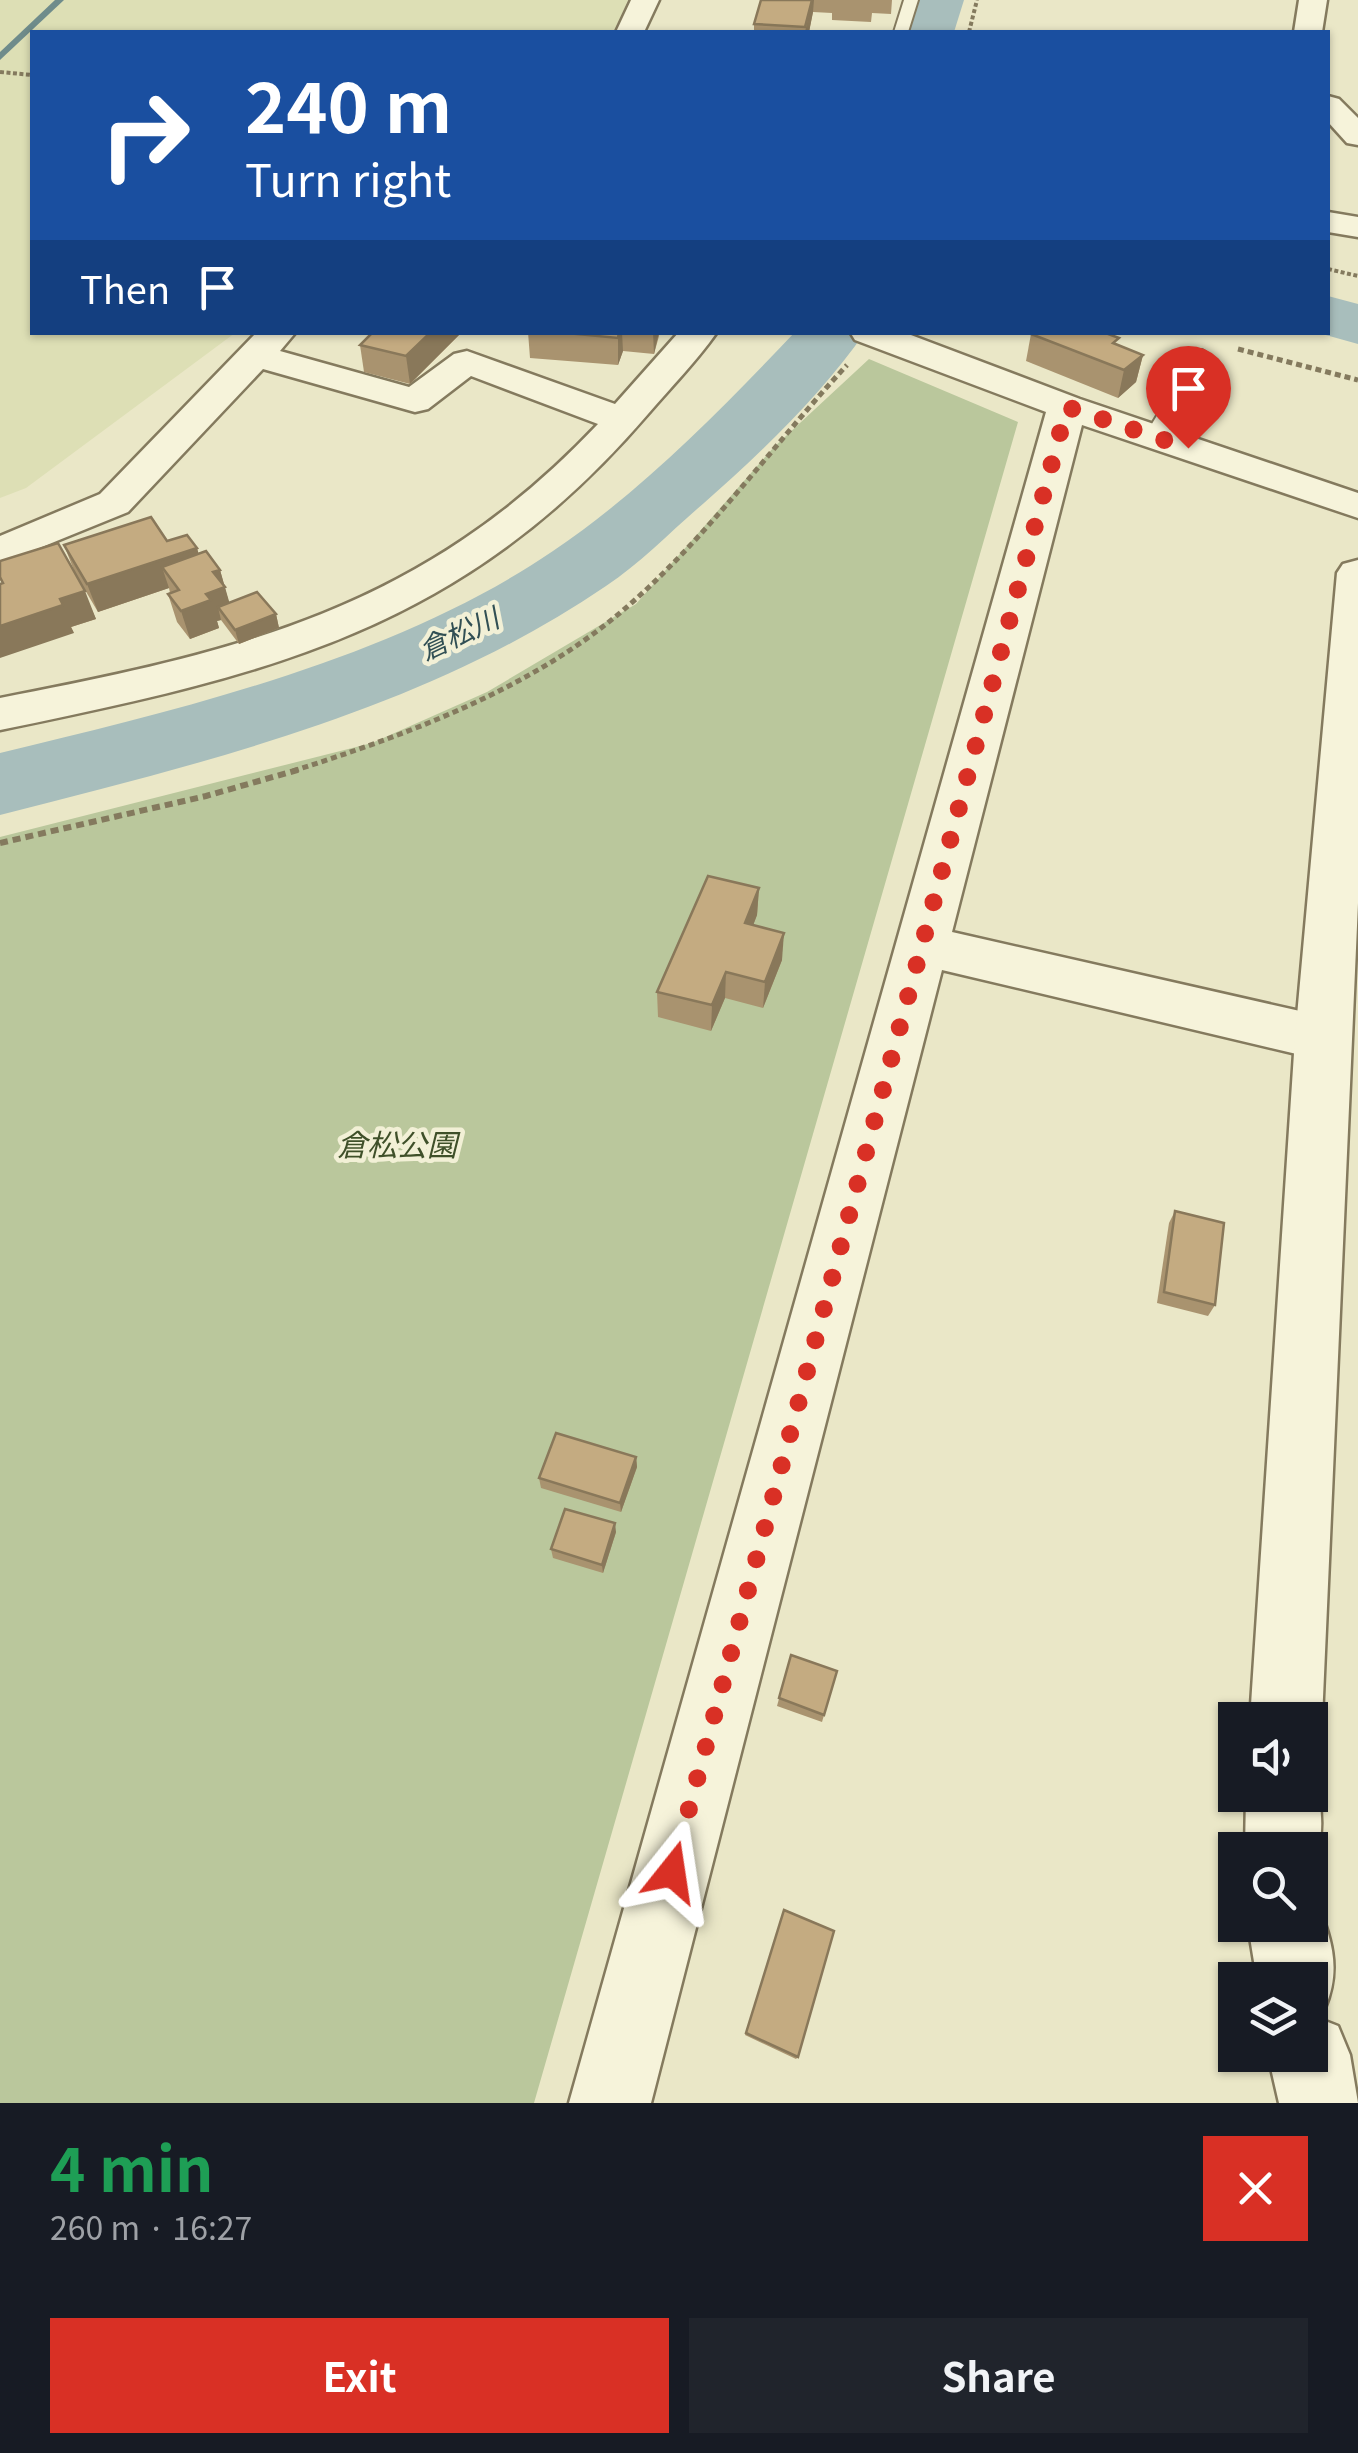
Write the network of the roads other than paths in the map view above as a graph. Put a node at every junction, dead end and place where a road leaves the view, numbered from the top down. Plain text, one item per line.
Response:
1 (645, 0) edge
2 (911, 0) edge
3 (1312, 0) edge
4 (631, 30) edge
5 (902, 30) edge
6 (1308, 30) edge
7 (1330, 222) edge
8 (1358, 227) edge
9 (697, 335) edge
10 (878, 335) edge
11 (267, 344) edge
12 (1202, 356) dead end
13 (1067, 407) junction
14 (620, 419) junction
15 (1154, 436) junction
16 (1358, 506) edge
17 (0, 551) edge
18 (1358, 573) edge
19 (0, 714) edge
20 (922, 945) junction
21 (1322, 1038) junction
22 (1287, 1702) edge
23 (1314, 2072) edge
24 (610, 2103) edge
25 (1320, 2103) edge

1 - 4 street
2 - 5 lane
3 - 6 street
7 - 8 street
9 - 14 street
10 - 13 street
11 - 14 street
11 - 17 street
12 - 15 lane
13 - 15 street
13 - 20 street
14 - 19 street
15 - 16 street
18 - 21 street
20 - 21 street
20 - 24 street
21 - 22 street
23 - 25 street

